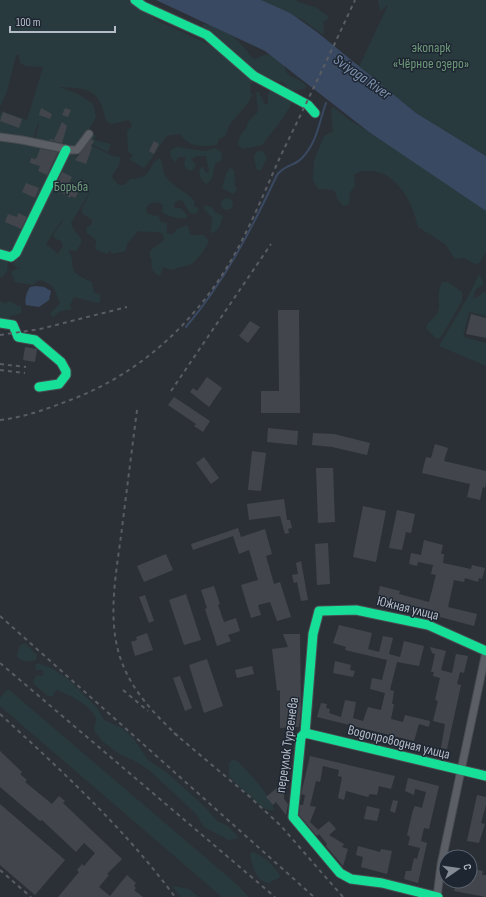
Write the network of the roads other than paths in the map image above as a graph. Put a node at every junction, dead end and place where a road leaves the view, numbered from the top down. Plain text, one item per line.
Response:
1 (135, 0) edge
2 (315, 113) dead end
3 (89, 134) dead end
4 (0, 137) edge
5 (66, 150) junction
6 (0, 254) edge
7 (0, 323) edge
8 (39, 387) dead end
9 (319, 611) joint
10 (486, 652) edge
11 (306, 733) junction
12 (462, 771) junction
13 (486, 776) edge
14 (437, 897) edge

1 - 2 street
3 - 5 street
4 - 5 street
5 - 6 street
7 - 8 street
9 - 10 street, Южная улица
9 - 11 street, переулок Тургенева
10 - 12 street
11 - 12 street, Водопроводная улица
11 - 14 street, переулок Тургенева
12 - 13 street, Водопроводная улица
12 - 14 street

